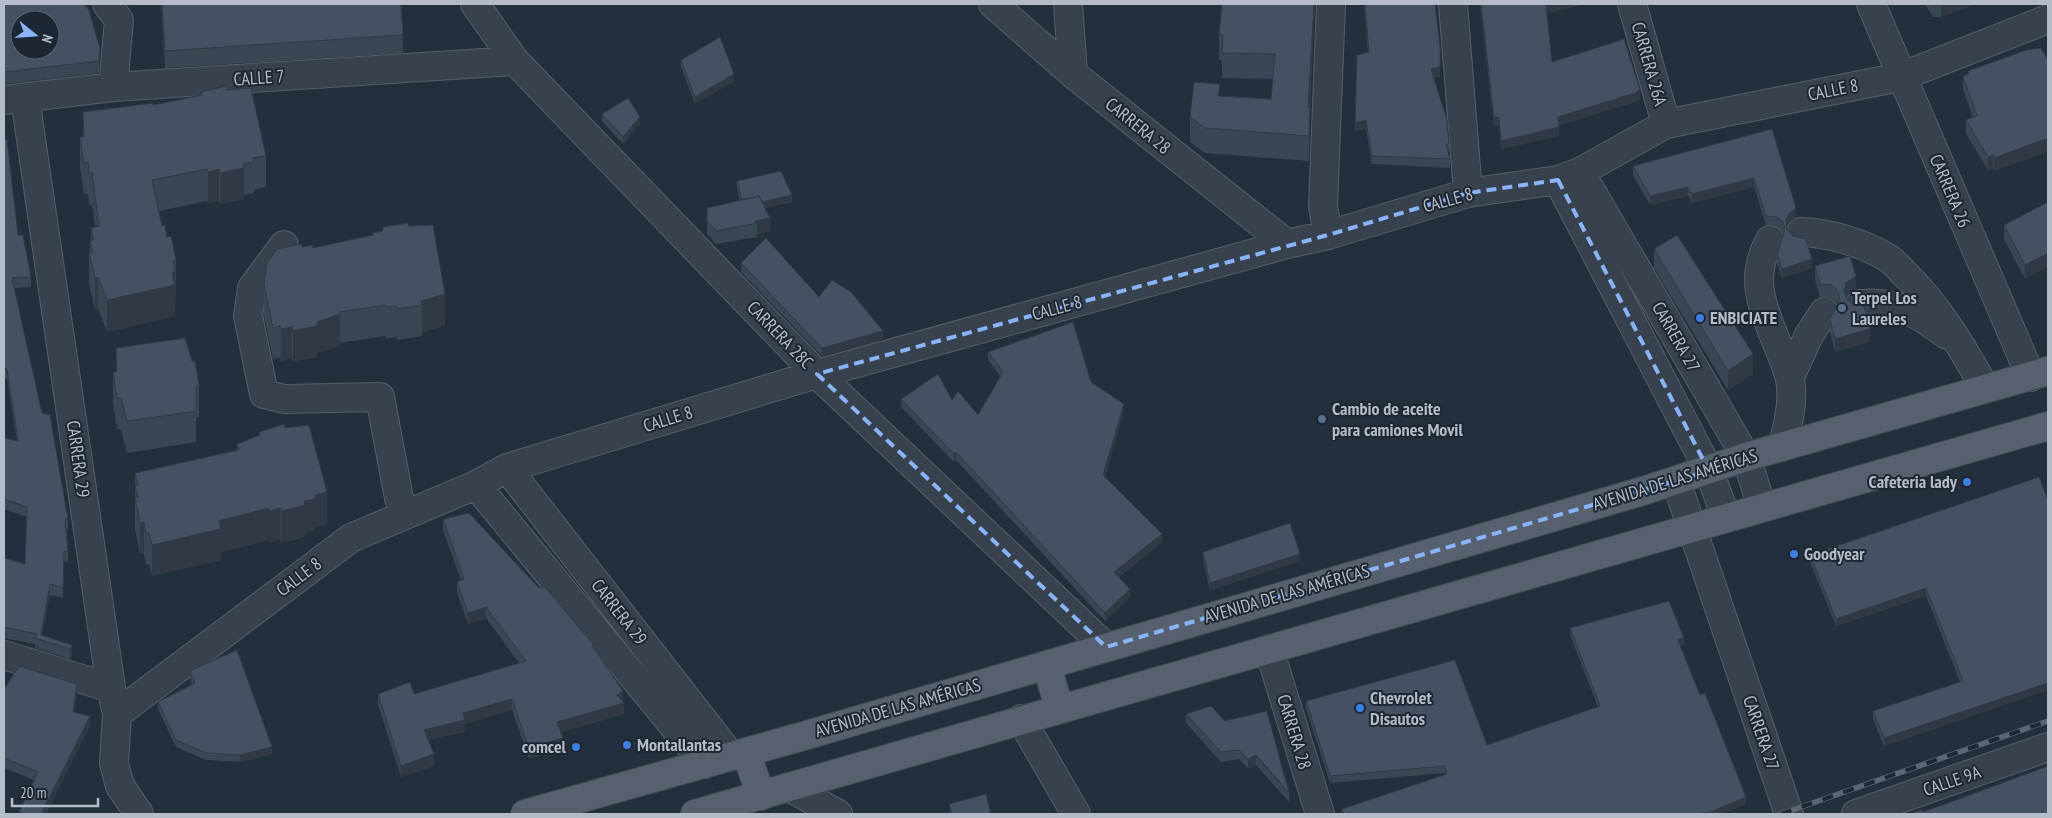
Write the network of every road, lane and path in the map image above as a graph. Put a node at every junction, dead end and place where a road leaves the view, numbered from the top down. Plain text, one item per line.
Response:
1 (107, 4) edge
2 (476, 4) edge
3 (993, 4) edge
4 (1068, 4) edge
5 (1332, 4) edge
6 (1453, 4) edge
7 (1632, 4) edge
8 (1871, 4) edge
9 (2048, 20) edge
10 (515, 60) junction
11 (1073, 74) junction
12 (1900, 77) junction
13 (113, 87) junction
14 (14, 99) edge
15 (1666, 124) junction
16 (1569, 176) junction
17 (1468, 193) junction
18 (1801, 232) dead end
19 (1328, 235) junction
20 (1770, 240) dead end
21 (1287, 244) junction
22 (284, 245) edge
23 (1860, 304) edge
24 (1824, 312) dead end
25 (1962, 347) junction
26 (817, 374) junction
27 (2039, 374) edge
28 (1790, 377) junction
29 (1985, 388) junction
30 (2048, 426) edge
31 (1782, 447) junction
32 (1746, 458) junction
33 (507, 468) junction
34 (1709, 471) junction
35 (1676, 481) junction
36 (476, 485) junction
37 (1762, 507) junction
38 (405, 515) junction
39 (1726, 517) junction
40 (1691, 526) junction
41 (1106, 647) junction
42 (1269, 649) junction
43 (4, 654) edge
44 (1047, 665) junction
45 (111, 688) junction
46 (1059, 708) junction
47 (117, 714) junction
48 (1021, 719) junction
49 (2048, 747) edge
50 (739, 754) junction
51 (704, 764) junction
52 (789, 787) junction
53 (761, 796) junction
54 (139, 814) edge
55 (525, 814) edge
56 (695, 814) edge
57 (838, 814) edge
58 (1076, 814) edge
59 (1320, 814) edge
60 (1789, 814) edge
61 (1856, 814) edge

1 - 13 street
2 - 10 street, CARRERA 28C
3 - 11 street, CARRERA 28
4 - 11 street
5 - 19 street
6 - 17 street
7 - 15 street, CARRERA 26A
8 - 12 street, CARRERA 26
9 - 12 street, CALLE 8
10 - 13 street, CALLE 7
10 - 26 street, CARRERA 28C
11 - 21 street, CARRERA 28
12 - 15 street, CALLE 8
12 - 27 street, CARRERA 26
13 - 14 street, CALLE 7
14 - 45 street, CARRERA 29
15 - 16 street, CALLE 8
16 - 17 street, CALLE 8
16 - 32 street, CARRERA 27
16 - 34 street, CARRERA 27
17 - 19 street, CALLE 8
18 - 25 street
19 - 21 street, CALLE 8
20 - 28 street
21 - 26 street, CALLE 8
22 - 38 street
23 - 25 street
24 - 28 street
25 - 29 street
26 - 33 street, CALLE 8
26 - 41 street, CARRERA 28C
27 - 29 main road, AVENIDA DE LAS AMÉRICAS
28 - 31 street
29 - 31 main road, AVENIDA DE LAS AMÉRICAS
30 - 37 main road
31 - 32 main road, AVENIDA DE LAS AMÉRICAS
32 - 34 main road, AVENIDA DE LAS AMÉRICAS
32 - 37 street, CARRERA 27
33 - 36 street, CALLE 8
33 - 50 street, CARRERA 29
34 - 35 main road, AVENIDA DE LAS AMÉRICAS
34 - 39 street, CARRERA 27
35 - 40 street, CARRERA 27
35 - 41 main road, AVENIDA DE LAS AMÉRICAS
36 - 38 street, CALLE 8
36 - 51 street, CARRERA 29
37 - 39 main road
38 - 47 street, CALLE 8
39 - 40 main road
40 - 42 main road
40 - 60 street, CARRERA 27
41 - 44 main road, AVENIDA DE LAS AMÉRICAS
42 - 46 main road
42 - 59 street, CARRERA 28
43 - 45 street
44 - 46 main road
44 - 50 main road, AVENIDA DE LAS AMÉRICAS
45 - 47 street, CARRERA 29
46 - 48 main road
47 - 54 street, CARRERA 29
48 - 52 main road
48 - 58 street
49 - 61 street, CALLE 9A
50 - 51 main road, AVENIDA DE LAS AMÉRICAS
50 - 53 main road
51 - 55 main road, AVENIDA DE LAS AMÉRICAS
52 - 53 main road
52 - 57 street
53 - 56 main road

